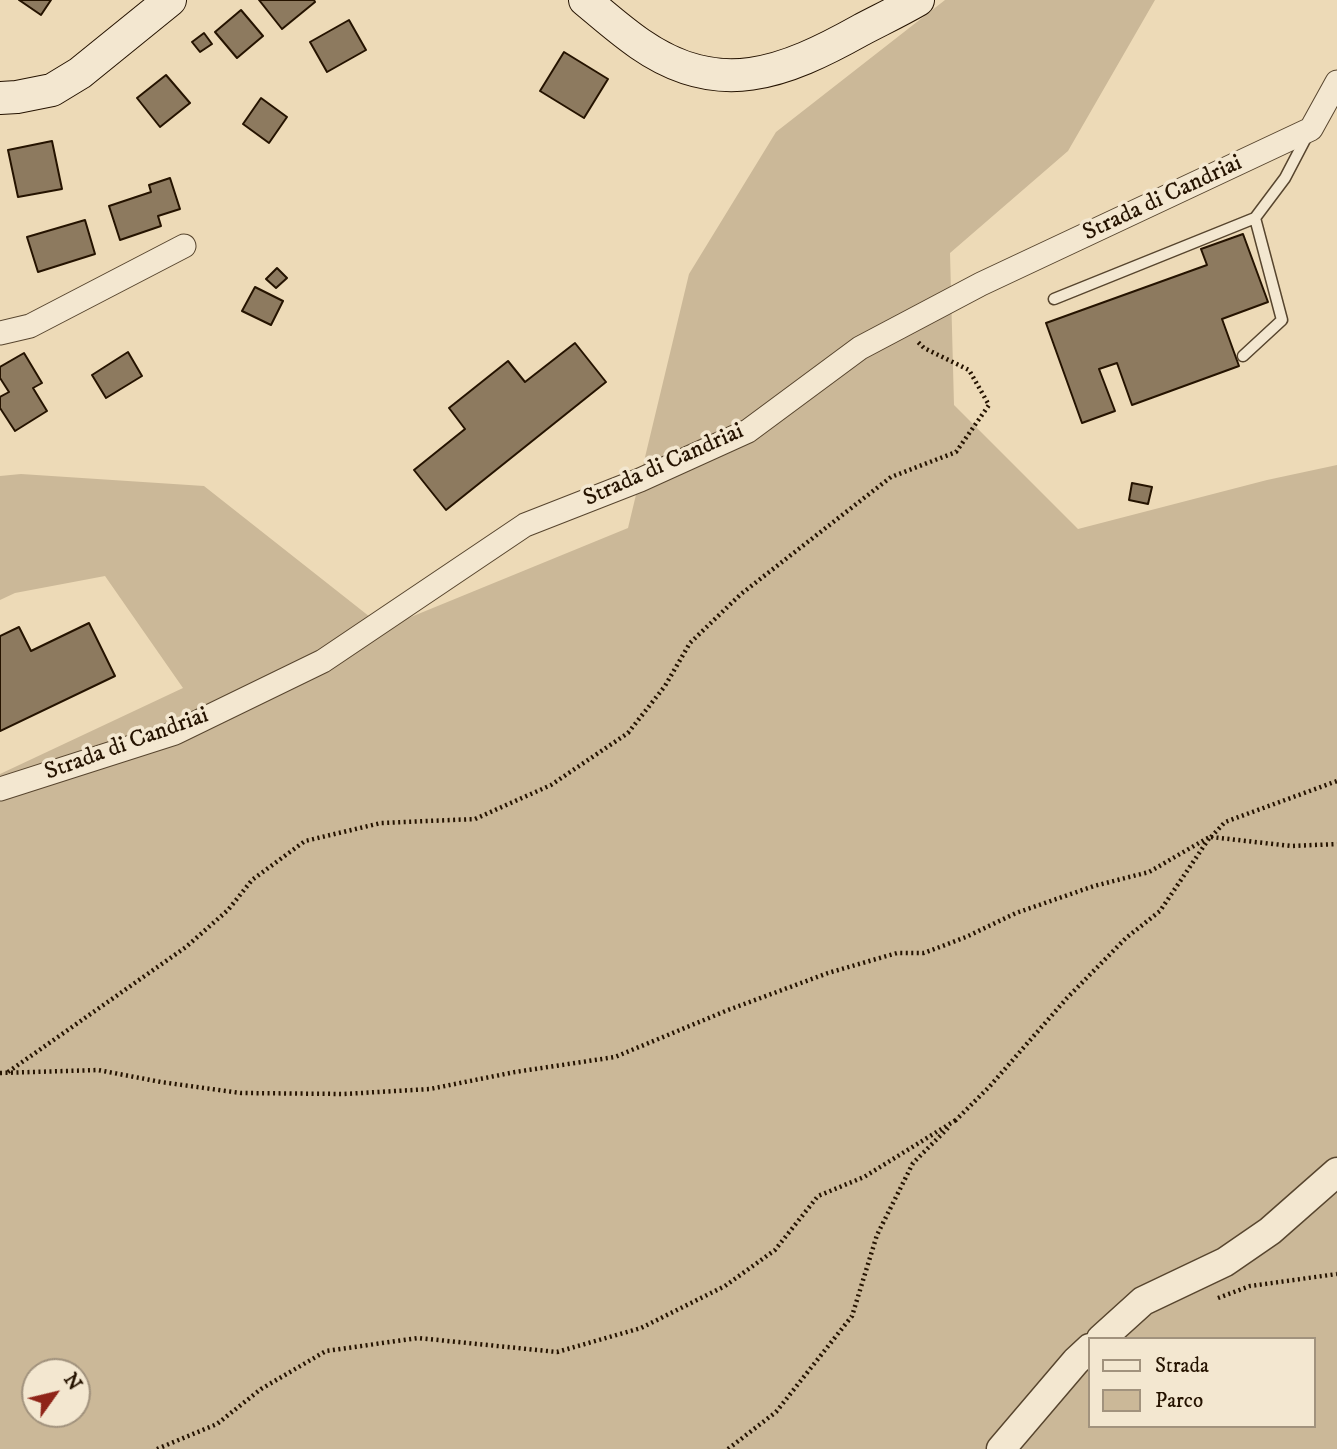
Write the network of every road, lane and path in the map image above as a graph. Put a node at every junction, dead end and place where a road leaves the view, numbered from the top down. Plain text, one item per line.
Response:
1 (170, 0) edge
2 (585, 0) edge
3 (918, 0) edge
4 (1337, 82) edge
5 (0, 98) edge
6 (1311, 129) junction
7 (1255, 218) junction
8 (184, 246) dead end
9 (1055, 299) dead end
10 (902, 326) junction
11 (0, 333) edge
12 (1243, 356) dead end
13 (1337, 780) edge
14 (0, 789) edge
15 (1337, 844) edge
16 (8, 1072) junction
17 (0, 1073) edge
18 (956, 1120) junction
19 (1337, 1171) edge
20 (1337, 1274) edge
21 (1214, 1300) dead end
22 (1103, 1337) edge
23 (1088, 1350) edge
24 (157, 1449) edge
25 (728, 1449) edge
26 (1001, 1449) edge

1 - 5 main road
2 - 3 main road
4 - 6 street
6 - 7 lane
6 - 10 street, Strada di Candriai
7 - 9 lane
7 - 12 lane
8 - 11 street
10 - 14 street, Strada di Candriai
10 - 16 path
13 - 15 path
16 - 17 path
16 - 18 path
18 - 24 path
18 - 25 path
19 - 22 street
20 - 21 path
23 - 26 street

